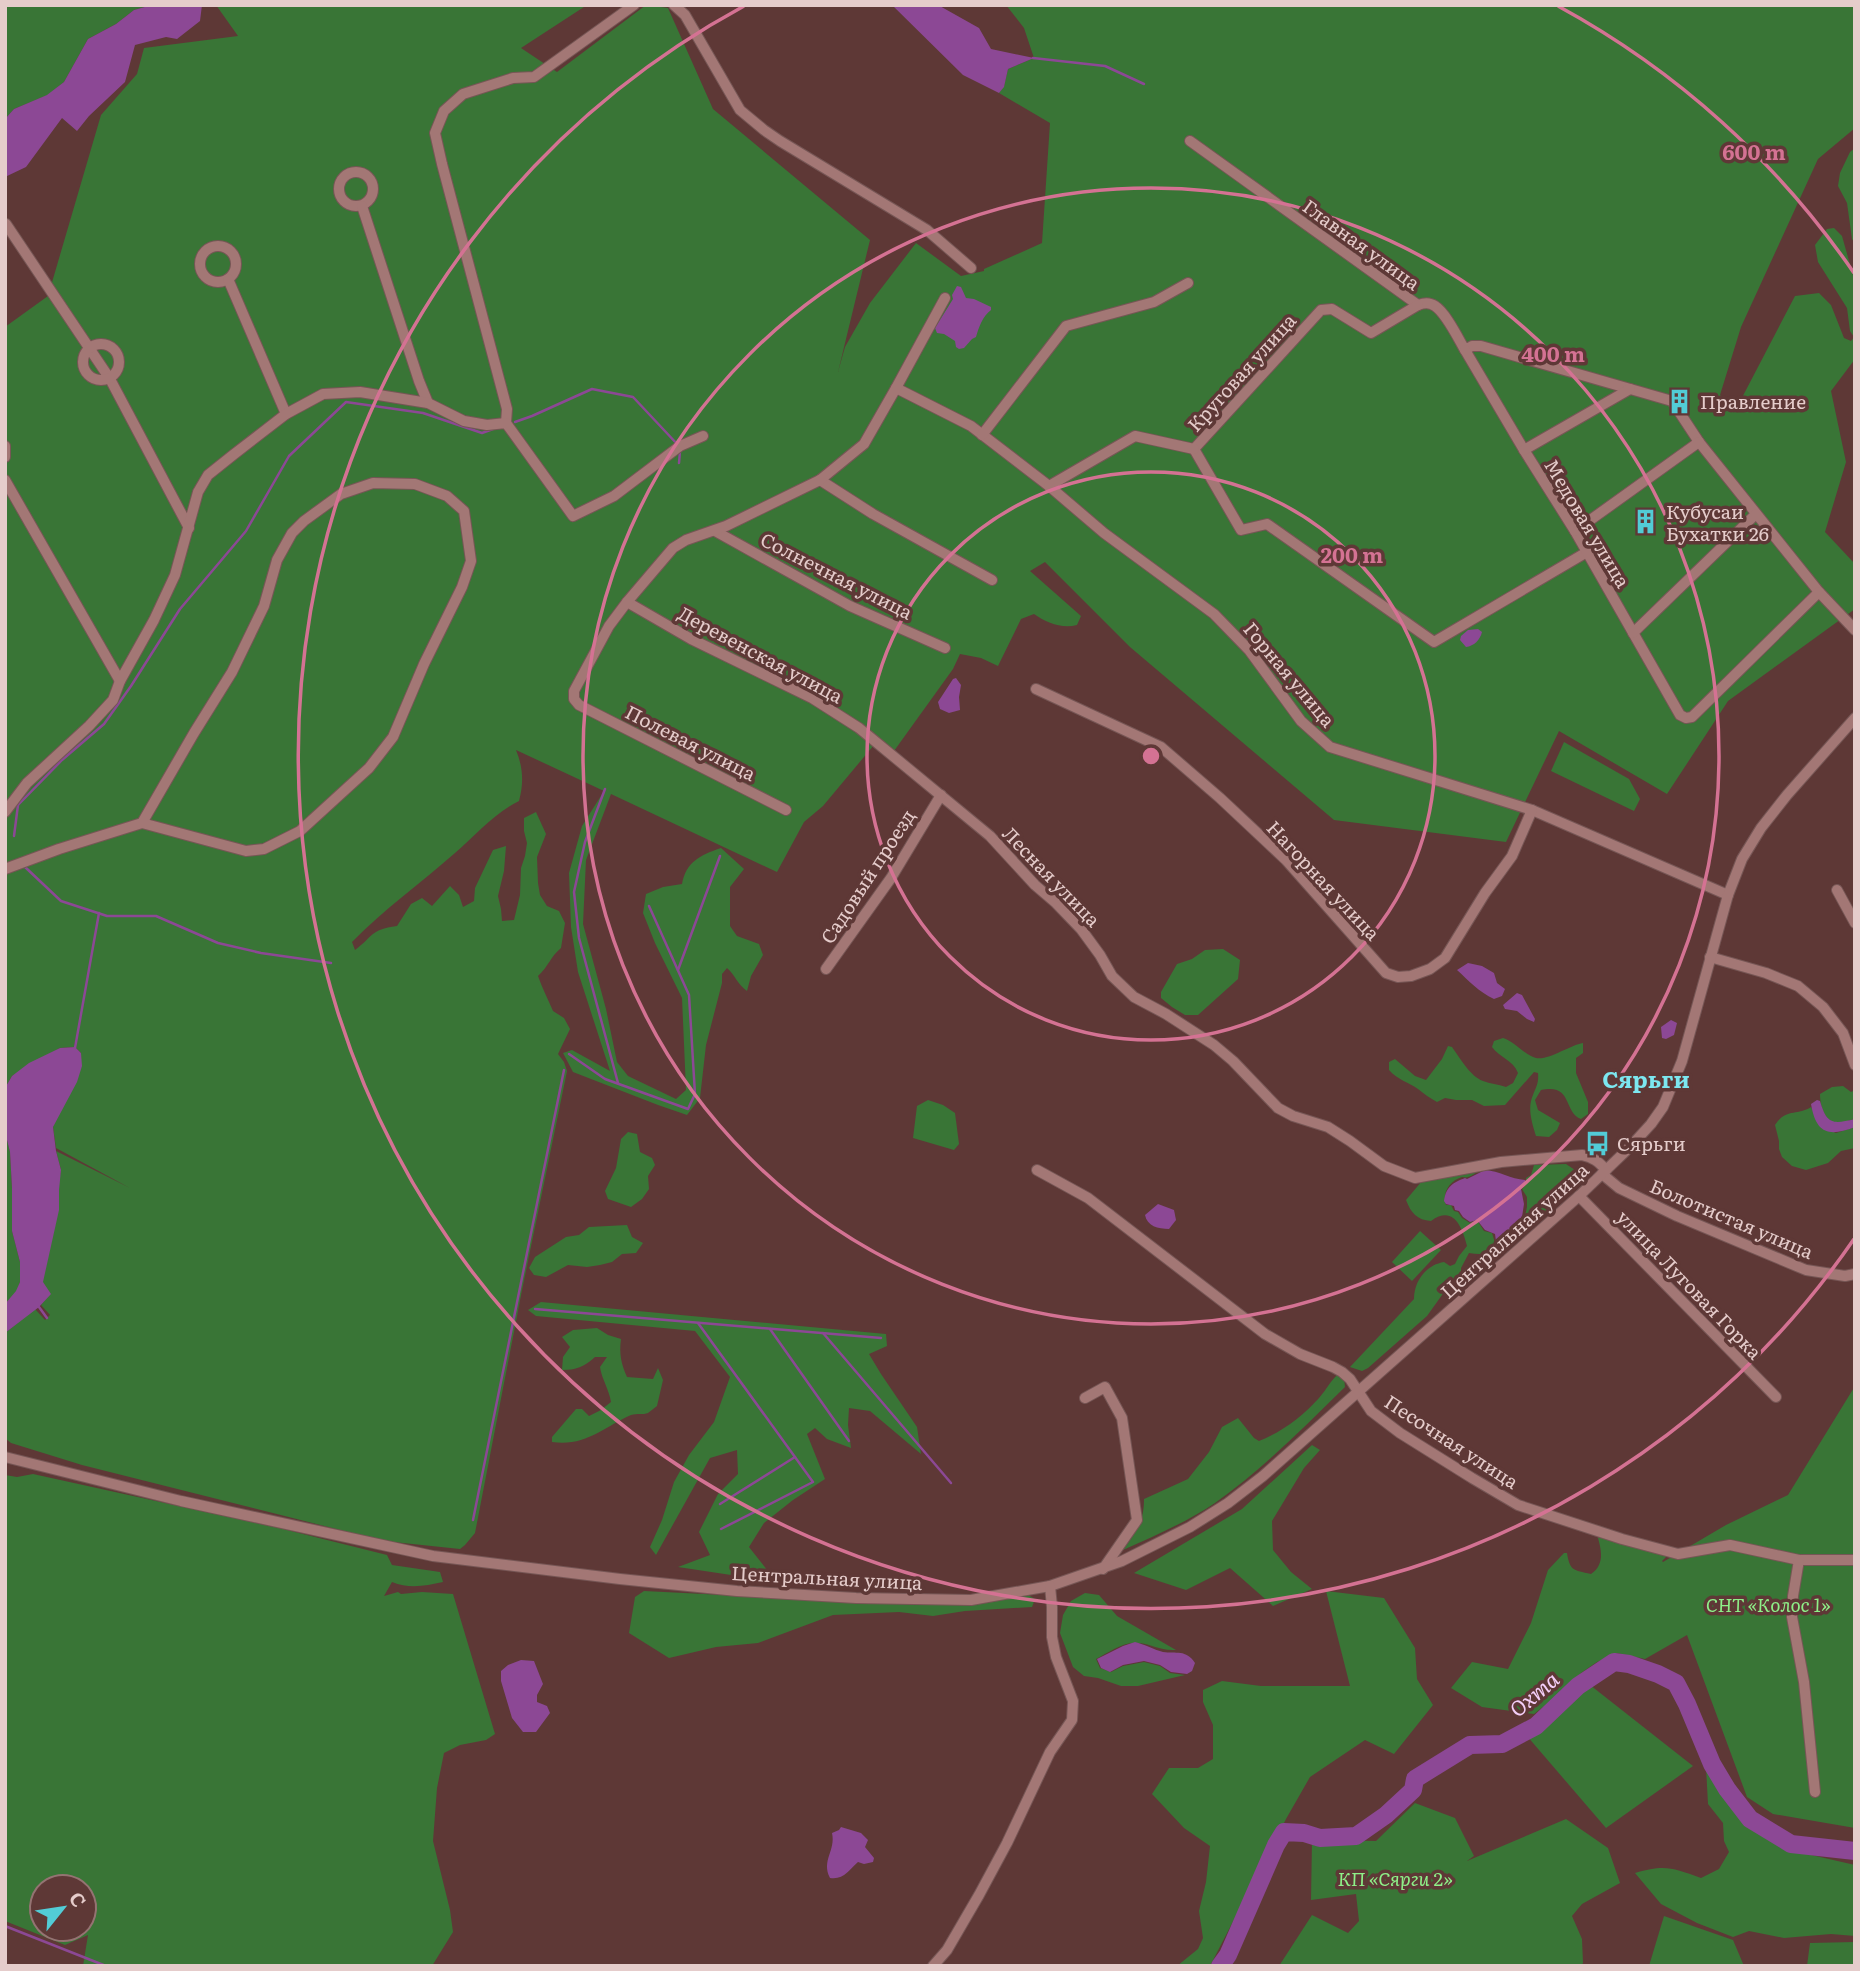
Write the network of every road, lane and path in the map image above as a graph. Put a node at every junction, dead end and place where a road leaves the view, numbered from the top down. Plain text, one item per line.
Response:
1 (634, 5) edge
2 (674, 5) edge
3 (1190, 141) dead end
4 (362, 206) dead end
5 (6, 224) edge
6 (971, 268) dead end
7 (228, 279) dead end
8 (1188, 283) dead end
9 (945, 298) dead end
10 (1418, 305) junction
11 (90, 349) junction
12 (1465, 350) junction
13 (110, 379) junction
14 (896, 388) junction
15 (1630, 389) junction
16 (428, 403) junction
17 (286, 414) junction
18 (507, 425) junction
19 (982, 435) junction
20 (703, 436) dead end
21 (1699, 443) junction
22 (5, 446) edge
23 (1194, 449) junction
24 (1524, 450) junction
25 (5, 457) edge
26 (5, 480) edge
27 (820, 480) junction
28 (1048, 486) junction
29 (1756, 514) junction
30 (189, 528) junction
31 (715, 531) junction
32 (1575, 531) junction
33 (1587, 552) junction
34 (992, 580) dead end
35 (1819, 592) junction
36 (627, 601) junction
37 (1855, 630) edge
38 (1633, 633) junction
39 (945, 648) dead end
40 (120, 681) junction
41 (1036, 689) dead end
42 (1855, 718) edge
43 (939, 798) junction
44 (786, 810) dead end
45 (1532, 810) junction
46 (5, 812) edge
47 (142, 823) junction
48 (5, 869) edge
49 (1837, 890) dead end
50 (1728, 895) junction
51 (1855, 923) edge
52 (1710, 957) junction
53 (826, 969) dead end
54 (1850, 1038) edge
55 (1855, 1065) edge
56 (1037, 1170) dead end
57 (1604, 1172) junction
58 (1579, 1196) junction
59 (1855, 1275) edge
60 (1357, 1392) junction
61 (1776, 1397) dead end
62 (1085, 1398) dead end
63 (5, 1457) edge
64 (1799, 1560) junction
65 (1855, 1560) edge
66 (1103, 1569) junction
67 (1049, 1586) junction
68 (1815, 1793) dead end
69 (933, 1966) edge

1 - 18 street
2 - 6 street
3 - 10 street, Главная улица
4 - 16 street
5 - 11 street
7 - 17 street
8 - 19 street
9 - 14 street
10 - 12 street, Главная улица
10 - 23 street, Круговая улица
11 - 13 street
11 - 13 street
11 - 13 street
12 - 15 street
12 - 24 street, Медовая улица
13 - 30 street
14 - 19 street, Горная улица
14 - 27 street
15 - 21 street
15 - 24 street
16 - 17 street
16 - 18 street
17 - 30 street
18 - 20 street
19 - 28 street, Горная улица
21 - 29 street
21 - 32 street
22 - 25 street
23 - 28 street
23 - 33 street, Круговая улица
24 - 32 street, Медовая улица
26 - 40 street
27 - 31 street
27 - 34 street
28 - 45 street, Горная улица
29 - 35 street
29 - 38 street
30 - 40 street
31 - 36 street
31 - 39 street, Солнечная улица
32 - 33 street, Медовая улица
33 - 38 street, Медовая улица
35 - 37 street
35 - 38 street, Медовая улица
36 - 43 street, Деревенская улица
36 - 44 street, Полевая улица
40 - 46 street
41 - 45 street, Нагорная улица
42 - 50 street, Центральная улица
43 - 53 street, Садовый проезд
43 - 57 street, Лесная улица
45 - 50 street, Горная улица
47 - 47 street
47 - 48 street
49 - 51 street
50 - 52 street, Центральная улица
52 - 54 street
52 - 57 street, Центральная улица
54 - 55 street
56 - 60 street, Песочная улица
57 - 58 street, Центральная улица
57 - 59 street, Болотистая улица
58 - 60 street, Центральная улица
58 - 61 street, улица Луговая Горка
60 - 64 street, Песочная улица
60 - 66 street, Центральная улица
62 - 66 street
63 - 67 street, Центральная улица
64 - 65 street, Песочная улица
64 - 68 street
66 - 67 street, Центральная улица
67 - 69 street

